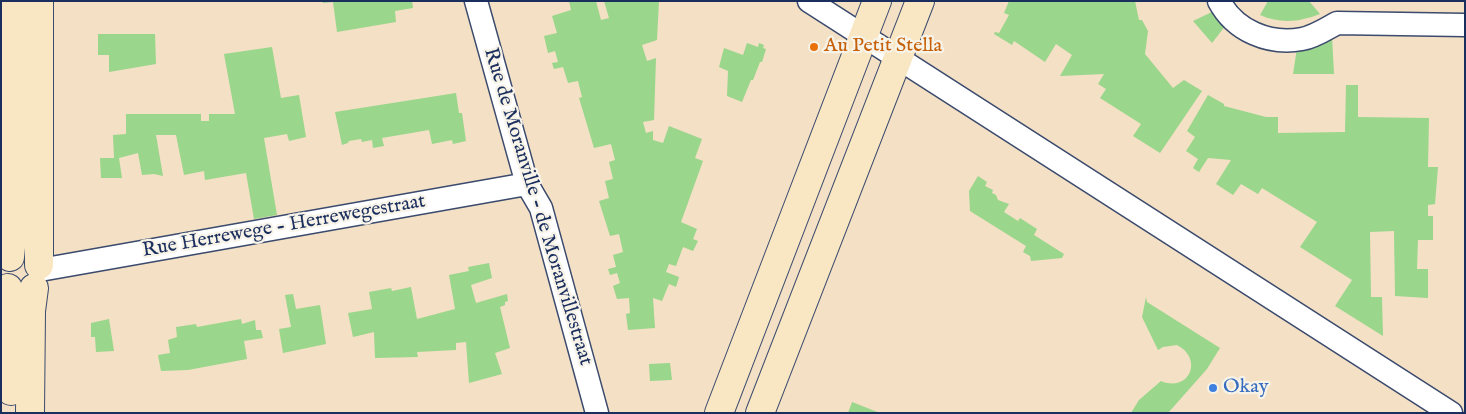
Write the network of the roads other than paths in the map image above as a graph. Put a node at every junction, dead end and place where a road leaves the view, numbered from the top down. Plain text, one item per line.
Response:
1 (13, 1) edge
2 (39, 1) edge
3 (476, 1) edge
4 (809, 1) edge
5 (877, 1) edge
6 (920, 1) edge
7 (1219, 1) edge
8 (1465, 25) edge
9 (863, 36) junction
10 (898, 59) junction
11 (527, 184) junction
12 (19, 275) edge
13 (11, 413) edge
14 (30, 413) edge
15 (597, 413) edge
16 (719, 413) edge
17 (760, 413) edge
18 (1451, 413) edge

1 - 12 street
2 - 12 street
3 - 11 street, Rue de Moranville - de Moranvillestraat
4 - 9 street
5 - 9 street
6 - 10 street
7 - 8 street
9 - 10 street
9 - 16 street
10 - 17 street
10 - 18 street
11 - 12 street, Rue Herrewege - Herrewegestraat
11 - 15 street, Rue de Moranville - de Moranvillestraat
12 - 13 street
12 - 14 street

